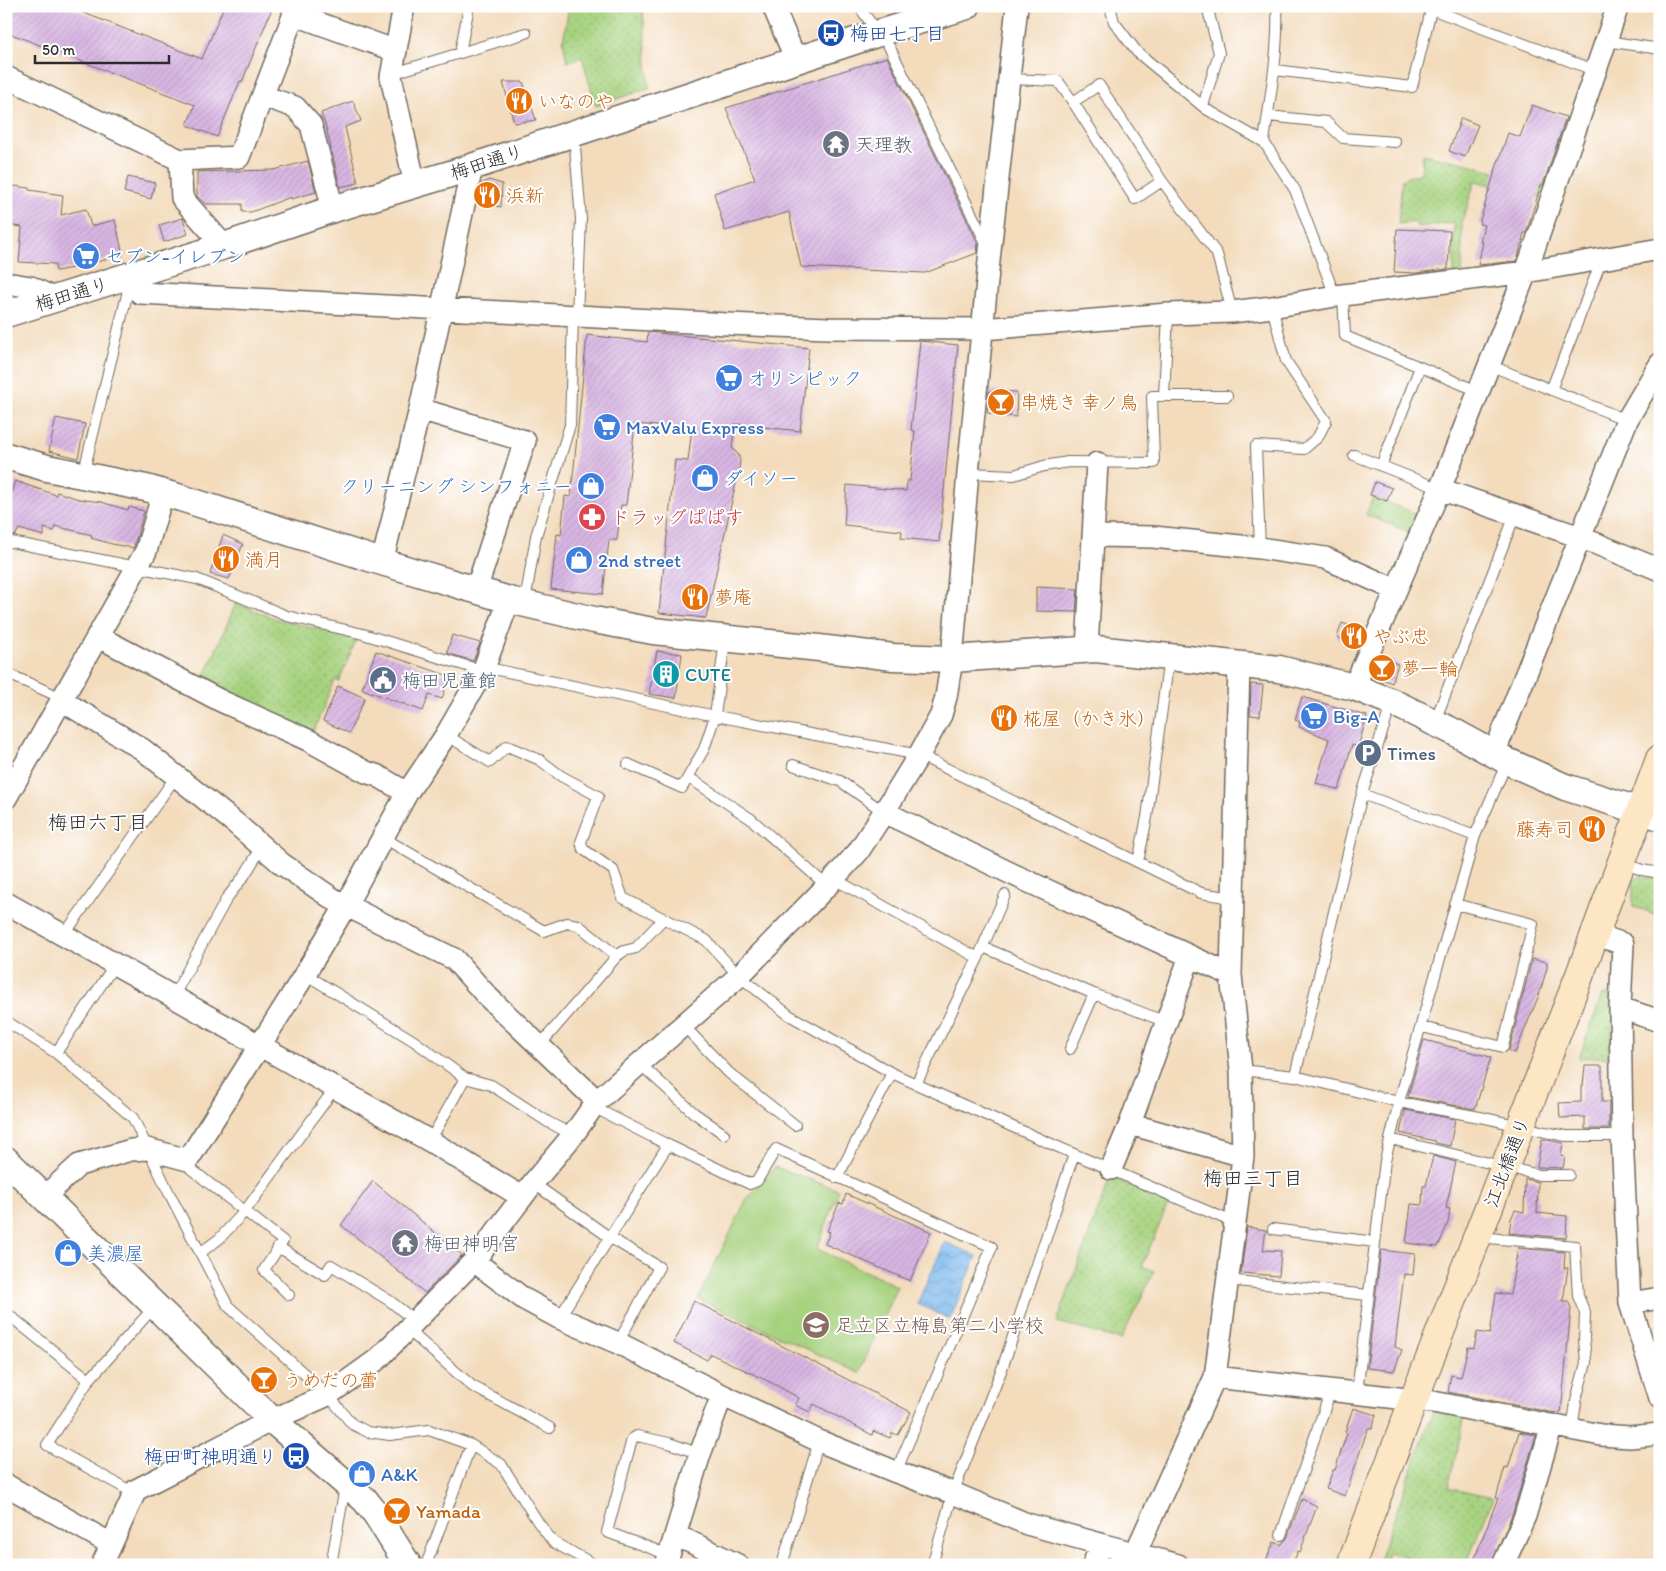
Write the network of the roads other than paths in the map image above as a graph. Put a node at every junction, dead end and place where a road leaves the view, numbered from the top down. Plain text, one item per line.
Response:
1 (404, 6) edge
2 (469, 6) edge
3 (773, 6) edge
4 (858, 6) edge
5 (967, 6) edge
6 (1017, 6) edge
7 (1110, 6) edge
8 (1207, 6) edge
9 (1278, 6) edge
10 (1618, 6) edge
11 (1429, 7) edge
12 (295, 10) edge
13 (526, 33) dead end
14 (879, 33) junction
15 (1606, 40) junction
16 (1660, 49) edge
17 (396, 51) junction
18 (460, 53) junction
19 (796, 60) junction
20 (1276, 70) junction
21 (1596, 70) junction
22 (392, 74) junction
23 (6, 77) edge
24 (1010, 80) junction
25 (263, 96) junction
26 (1074, 102) junction
27 (1203, 106) junction
28 (1268, 116) junction
29 (574, 134) junction
30 (1264, 142) junction
31 (1395, 142) dead end
32 (180, 160) junction
33 (472, 167) junction
34 (1162, 180) junction
35 (414, 185) junction
36 (333, 209) junction
37 (224, 246) junction
38 (1660, 249) edge
39 (990, 251) junction
40 (1602, 259) junction
41 (1526, 272) junction
42 (127, 277) junction
43 (6, 284) edge
44 (1339, 296) junction
45 (56, 299) junction
46 (1272, 307) junction
47 (443, 308) junction
48 (1232, 312) junction
49 (6, 314) edge
50 (1168, 314) junction
51 (575, 317) junction
52 (982, 329) junction
53 (1660, 364) edge
54 (1489, 365) junction
55 (1420, 367) junction
56 (1551, 390) junction
57 (1478, 392) junction
58 (1164, 396) junction
59 (1227, 396) dead end
60 (420, 409) junction
61 (1627, 420) junction
62 (1354, 455) dead end
63 (6, 456) edge
64 (1098, 463) junction
65 (1381, 466) junction
66 (968, 474) junction
67 (83, 476) junction
68 (1440, 489) junction
69 (163, 493) junction
70 (1515, 515) junction
71 (1093, 536) junction
72 (1580, 537) junction
73 (6, 541) edge
74 (1260, 548) junction
75 (382, 562) junction
76 (137, 568) junction
77 (1660, 570) edge
78 (476, 590) junction
79 (1396, 590) junction
80 (517, 602) junction
81 (97, 636) junction
82 (725, 639) junction
83 (1087, 649) junction
84 (1169, 657) junction
85 (952, 659) junction
86 (1239, 666) junction
87 (484, 669) junction
88 (6, 673) edge
89 (1354, 687) junction
90 (61, 700) junction
91 (1392, 702) junction
92 (715, 716) junction
93 (1435, 722) junction
94 (446, 735) junction
95 (919, 755) junction
96 (1500, 758) junction
97 (1660, 759) edge
98 (628, 764) dead end
99 (794, 765) dead end
100 (177, 775) junction
101 (688, 777) junction
102 (407, 793) junction
103 (1362, 794) junction
104 (6, 798) edge
105 (884, 812) junction
106 (1650, 814) edge
107 (1475, 836) junction
108 (382, 837) junction
109 (262, 847) junction
110 (1138, 862) junction
111 (1622, 862) junction
112 (1660, 873) edge
113 (831, 883) junction
114 (1005, 894) dead end
115 (1233, 898) junction
116 (6, 903) edge
117 (1455, 904) junction
118 (346, 905) junction
119 (663, 919) junction
120 (1595, 934) junction
121 (64, 935) junction
122 (983, 947) junction
123 (617, 956) junction
124 (1190, 956) junction
125 (978, 958) junction
126 (115, 964) junction
127 (305, 974) junction
128 (1230, 974) junction
129 (739, 976) junction
130 (1094, 994) junction
131 (173, 997) junction
132 (1620, 1008) junction
133 (6, 1021) edge
134 (1660, 1021) edge
135 (1166, 1022) junction
136 (683, 1025) junction
137 (1422, 1026) junction
138 (540, 1045) junction
139 (261, 1046) junction
140 (1070, 1049) dead end
141 (56, 1053) junction
142 (640, 1064) junction
143 (1241, 1070) junction
144 (892, 1073) junction
145 (1295, 1076) junction
146 (465, 1078) junction
147 (916, 1084) junction
148 (335, 1088) junction
149 (597, 1102) junction
150 (1400, 1102) junction
151 (1130, 1124) junction
152 (795, 1125) dead end
153 (1521, 1127) junction
154 (724, 1134) dead end
155 (573, 1135) junction
156 (1622, 1136) junction
157 (1390, 1139) junction
158 (430, 1141) junction
159 (668, 1145) junction
160 (147, 1149) junction
161 (1074, 1154) junction
162 (1243, 1156) junction
163 (6, 1160) edge
164 (188, 1160) junction
165 (1506, 1166) junction
166 (1111, 1169) junction
167 (1569, 1175) dead end
168 (837, 1178) junction
169 (528, 1190) junction
170 (44, 1197) junction
171 (246, 1212) junction
172 (1235, 1223) junction
173 (1274, 1229) dead end
174 (609, 1237) junction
175 (1477, 1237) junction
176 (1374, 1242) junction
177 (278, 1247) junction
178 (200, 1253) junction
179 (474, 1261) junction
180 (1228, 1280) junction
181 (289, 1295) dead end
182 (1368, 1295) junction
183 (1660, 1298) edge
184 (1630, 1303) junction
185 (155, 1306) junction
186 (9, 1315) dead end
187 (559, 1318) junction
188 (411, 1325) junction
189 (618, 1343) junction
190 (1214, 1377) junction
191 (89, 1380) junction
192 (1331, 1390) junction
193 (1357, 1392) junction
194 (328, 1395) junction
195 (722, 1395) junction
196 (1660, 1398) edge
197 (1414, 1399) junction
198 (272, 1420) junction
199 (1562, 1427) junction
200 (550, 1428) dead end
201 (1660, 1434) edge
202 (819, 1441) junction
203 (471, 1445) junction
204 (700, 1454) junction
205 (896, 1472) junction
206 (346, 1482) junction
207 (6, 1485) edge
208 (134, 1493) junction
209 (954, 1493) junction
210 (676, 1534) junction
211 (1281, 1535) dead end
212 (111, 1544) junction
213 (1101, 1544) junction
214 (1134, 1554) junction
215 (668, 1560) edge
216 (102, 1565) edge
217 (331, 1565) edge
218 (408, 1565) edge
219 (426, 1565) edge
220 (595, 1565) edge
221 (738, 1565) edge
222 (782, 1565) edge
223 (932, 1565) edge
224 (1093, 1565) edge
225 (1178, 1565) edge
226 (1351, 1565) edge
227 (1503, 1565) edge

1 - 17 street
2 - 18 lane
3 - 19 street
4 - 14 lane
5 - 14 street, 梅田通り
6 - 24 street
7 - 27 lane
8 - 27 lane
9 - 20 lane
10 - 15 street
11 - 20 lane
11 - 21 lane
12 - 17 street
12 - 25 street
13 - 18 lane
14 - 19 street, 梅田通り
14 - 39 lane
15 - 16 lane
15 - 21 street
17 - 22 street
18 - 22 lane
19 - 29 street, 梅田通り
20 - 28 lane
21 - 41 street
22 - 35 street
23 - 32 street
24 - 26 lane
24 - 39 street
25 - 32 street
25 - 36 street
26 - 34 lane
26 - 34 lane
27 - 30 lane
28 - 30 lane
28 - 31 lane
29 - 33 street, 梅田通り
29 - 51 lane
30 - 44 lane
32 - 37 street
33 - 35 street, 梅田通り
33 - 47 street
34 - 48 lane
35 - 36 street, 梅田通り
36 - 37 street, 梅田通り
37 - 42 street, 梅田通り
38 - 40 street
39 - 52 street
40 - 41 street
40 - 56 lane
41 - 44 street
41 - 54 street
42 - 45 street, 梅田通り
42 - 47 street
42 - 67 lane
43 - 45 street
44 - 46 street
44 - 55 lane
45 - 49 street, 梅田通り
46 - 48 street
46 - 74 lane
47 - 51 street
47 - 60 street
48 - 50 street
50 - 52 street
50 - 58 lane
51 - 52 street
51 - 80 lane
52 - 66 street
53 - 61 street
54 - 56 lane
54 - 57 street
55 - 57 lane
55 - 65 lane
56 - 61 lane
57 - 68 street
58 - 59 lane
58 - 64 lane
60 - 75 street
60 - 78 street
61 - 72 street
62 - 65 lane
63 - 67 street
64 - 66 lane
64 - 71 street
65 - 68 lane
66 - 85 street
67 - 69 street
68 - 70 street
68 - 79 street
69 - 75 street
69 - 76 street
70 - 72 street
70 - 93 lane
71 - 74 street
71 - 83 street
72 - 77 street
72 - 96 street
73 - 76 lane
74 - 79 street
75 - 78 street
76 - 81 street
76 - 87 lane
78 - 80 street
79 - 89 street
80 - 82 street
80 - 87 street
81 - 90 street
81 - 102 street
82 - 85 street
82 - 92 lane
83 - 84 street
83 - 85 street
84 - 86 street
84 - 110 lane
85 - 95 street
86 - 89 street
86 - 115 street
87 - 92 lane
87 - 94 street
88 - 90 lane
89 - 91 street
90 - 100 street
90 - 104 street
91 - 93 street
91 - 103 lane
92 - 95 lane
92 - 101 lane
93 - 96 street
94 - 102 street
94 - 119 lane
95 - 105 street
95 - 110 lane
96 - 106 street
96 - 107 lane
97 - 106 main road, 江北橋通り
98 - 101 lane
99 - 105 lane
100 - 109 street
100 - 121 lane
101 - 113 lane
102 - 108 street
103 - 107 lane
103 - 145 lane
105 - 113 street
105 - 124 street
106 - 111 main road, 江北橋通り
107 - 117 lane
108 - 118 street
108 - 123 lane
109 - 118 street
109 - 131 lane
110 - 115 lane
111 - 112 lane
111 - 120 main road, 江北橋通り
113 - 125 lane
113 - 129 street
114 - 122 lane
115 - 128 street
116 - 121 street
117 - 137 lane
117 - 137 lane
118 - 127 street
118 - 138 street
119 - 123 lane
119 - 129 lane
120 - 132 street
120 - 153 main road, 江北橋通り
121 - 126 street
122 - 125 lane
122 - 130 lane
123 - 138 lane
124 - 128 street
124 - 135 street
125 - 147 lane
126 - 131 street
126 - 141 lane
127 - 139 street
127 - 146 lane
128 - 143 street
129 - 136 street
129 - 144 lane
130 - 135 lane
130 - 140 lane
131 - 139 street
132 - 134 street
132 - 156 street
133 - 141 lane
135 - 151 street
136 - 142 street
136 - 152 lane
137 - 150 lane
138 - 149 street
139 - 148 street
139 - 164 street
141 - 160 lane
142 - 149 street
142 - 154 lane
143 - 145 lane
143 - 162 street
144 - 147 lane
144 - 168 lane
145 - 150 lane
146 - 155 lane
146 - 158 lane
147 - 161 lane
148 - 158 street
148 - 171 lane
149 - 155 street
149 - 159 lane
150 - 153 lane
150 - 157 lane
151 - 162 street
151 - 166 street
153 - 156 lane
153 - 165 main road, 江北橋通り
155 - 169 street
156 - 184 street
157 - 165 lane
157 - 176 lane
158 - 169 street
159 - 168 lane
159 - 174 lane
160 - 164 street
160 - 170 street
160 - 178 lane
161 - 166 lane
161 - 209 lane
162 - 172 street
163 - 170 street
164 - 171 lane
165 - 167 lane
165 - 175 main road, 江北橋通り
166 - 172 lane
168 - 205 lane
169 - 174 lane
169 - 179 street
170 - 185 street
171 - 177 lane
171 - 178 lane
172 - 180 street
173 - 176 lane
174 - 187 lane
174 - 189 lane
175 - 197 main road, 江北橋通り
175 - 199 lane
176 - 182 lane
177 - 181 lane
177 - 188 lane
178 - 194 lane
179 - 187 street
179 - 188 street
180 - 182 lane
180 - 190 street
182 - 193 lane
183 - 184 street
184 - 196 street
185 - 191 lane
185 - 198 street
186 - 191 lane
187 - 189 street
188 - 194 street
188 - 200 lane
189 - 195 street
190 - 192 street
190 - 214 street
191 - 208 lane
192 - 193 street
192 - 211 lane
193 - 197 street
194 - 198 street
194 - 203 lane
195 - 202 street
195 - 204 street
197 - 199 street
197 - 226 main road, 江北橋通り
198 - 206 street
198 - 208 street
199 - 201 street
199 - 227 street
202 - 205 street
202 - 222 lane
203 - 219 lane
203 - 220 lane
204 - 210 street
204 - 215 lane
205 - 209 street
206 - 217 lane
206 - 218 street
207 - 212 street
208 - 212 street
209 - 213 street
209 - 223 lane
210 - 215 street
210 - 221 street
212 - 216 street
213 - 214 street
213 - 224 street
214 - 225 street

